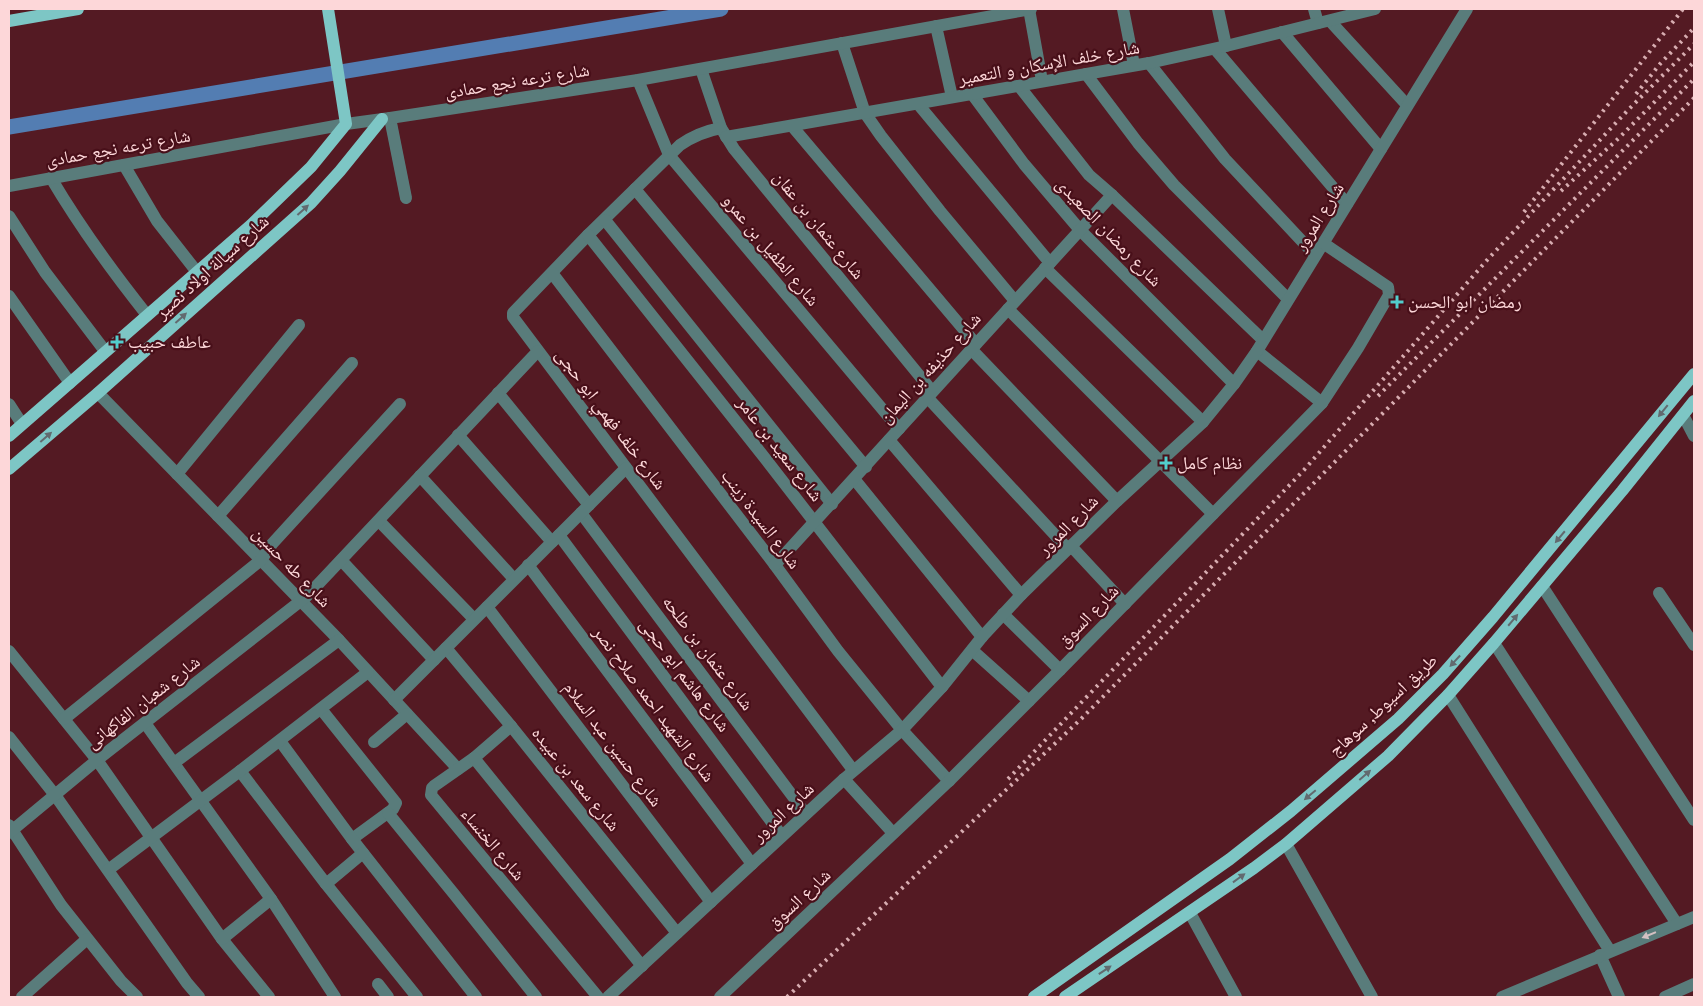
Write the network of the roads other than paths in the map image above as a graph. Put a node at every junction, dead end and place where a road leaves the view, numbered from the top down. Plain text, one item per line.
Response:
1 (78, 9) edge
2 (328, 9) edge
3 (1030, 9) edge
4 (1123, 9) edge
5 (1218, 9) edge
6 (1314, 9) edge
7 (1374, 9) edge
8 (1467, 9) edge
9 (9, 21) edge
10 (1324, 22) junction
11 (936, 26) junction
12 (1282, 32) junction
13 (842, 43) junction
14 (1220, 48) junction
15 (1149, 63) junction
16 (1134, 65) junction
17 (701, 69) junction
18 (1086, 74) junction
19 (638, 80) junction
20 (1042, 81) junction
21 (1019, 86) junction
22 (972, 94) junction
23 (952, 97) junction
24 (918, 104) junction
25 (1407, 105) junction
26 (865, 112) junction
27 (386, 119) junction
28 (346, 124) junction
29 (792, 126) junction
30 (724, 133) junction
31 (1380, 149) junction
32 (669, 155) junction
33 (124, 165) junction
34 (51, 178) junction
35 (9, 186) edge
36 (635, 189) junction
37 (1112, 195) junction
38 (406, 198) dead end
39 (1347, 204) junction
40 (9, 216) edge
41 (605, 220) junction
42 (1080, 230) junction
43 (588, 235) junction
44 (1323, 243) junction
45 (1315, 255) junction
46 (1047, 265) junction
47 (197, 272) junction
48 (552, 273) junction
49 (9, 296) edge
50 (1288, 299) junction
51 (1011, 305) junction
52 (147, 315) junction
53 (299, 325) dead end
54 (1260, 345) junction
55 (973, 347) junction
56 (538, 351) junction
57 (105, 352) junction
58 (352, 363) dead end
59 (1694, 374) edge
60 (70, 383) junction
61 (1234, 384) junction
62 (98, 393) junction
63 (498, 393) junction
64 (930, 394) junction
65 (1694, 401) edge
66 (1322, 403) junction
67 (9, 404) edge
68 (400, 404) dead end
69 (1683, 415) junction
70 (1203, 422) junction
71 (22, 424) junction
72 (899, 429) junction
73 (458, 435) junction
74 (9, 436) edge
75 (1694, 436) edge
76 (890, 440) junction
77 (1161, 462) junction
78 (866, 467) junction
79 (626, 468) junction
80 (9, 469) edge
81 (176, 474) junction
82 (420, 476) junction
83 (855, 480) junction
84 (1117, 501) junction
85 (832, 504) junction
86 (585, 509) junction
87 (1213, 514) junction
88 (218, 516) junction
89 (1576, 517) junction
90 (379, 521) junction
91 (814, 523) junction
92 (1590, 529) junction
93 (555, 538) junction
94 (1070, 548) junction
95 (261, 560) junction
96 (342, 561) junction
97 (775, 565) junction
98 (528, 566) junction
99 (514, 579) junction
100 (1542, 586) junction
101 (1659, 593) dead end
102 (1021, 596) junction
103 (301, 601) junction
104 (1125, 604) junction
105 (487, 607) junction
106 (1003, 614) junction
107 (474, 619) junction
108 (982, 637) junction
109 (339, 640) junction
110 (1494, 643) junction
111 (1694, 646) edge
112 (446, 648) junction
113 (972, 650) junction
114 (9, 651) edge
115 (434, 660) junction
116 (1060, 670) junction
117 (368, 672) junction
118 (942, 687) junction
119 (1448, 695) junction
120 (394, 700) junction
121 (1029, 701) junction
122 (321, 709) junction
123 (407, 714) junction
124 (64, 719) junction
125 (145, 724) junction
126 (511, 726) junction
127 (902, 730) junction
128 (9, 737) edge
129 (280, 741) junction
130 (374, 742) dead end
131 (474, 758) junction
132 (97, 760) junction
133 (174, 763) junction
134 (458, 769) junction
135 (240, 771) junction
136 (849, 775) junction
137 (1329, 780) junction
138 (949, 781) junction
139 (1343, 794) junction
140 (55, 795) junction
141 (202, 800) junction
142 (1291, 811) junction
143 (388, 813) junction
144 (806, 814) junction
145 (1694, 820) edge
146 (1305, 827) junction
147 (10, 829) edge
148 (893, 833) junction
149 (782, 836) junction
150 (152, 837) junction
151 (352, 839) junction
152 (1286, 844) junction
153 (363, 853) junction
154 (752, 864) junction
155 (108, 870) junction
156 (326, 884) junction
157 (271, 899) junction
158 (711, 902) junction
159 (1190, 913) junction
160 (1694, 917) edge
161 (1677, 924) junction
162 (677, 933) junction
163 (87, 939) junction
164 (222, 939) junction
165 (1605, 953) junction
166 (642, 966) junction
167 (378, 984) dead end
168 (1694, 984) edge
169 (1684, 994) edge
170 (22, 997) edge
171 (137, 997) edge
172 (199, 997) edge
173 (270, 997) edge
174 (335, 997) edge
175 (388, 997) edge
176 (417, 997) edge
177 (476, 997) edge
178 (536, 997) edge
179 (598, 997) edge
180 (608, 997) edge
181 (720, 997) edge
182 (1034, 997) edge
183 (1065, 997) edge
184 (1236, 997) edge
185 (1372, 997) edge
186 (1502, 997) edge
187 (1619, 997) edge
188 (1665, 997) edge

1 - 9 main road
2 - 28 main road
3 - 11 street, شارع ترعه نجع حمادى
3 - 20 street
4 - 16 street
5 - 14 street
6 - 10 street
7 - 10 street, شارع خلف الإسكان و التعمير
8 - 25 street, شارع المرور
10 - 12 street, شارع خلف الإسكان و التعمير
10 - 25 street
11 - 13 street, شارع ترعه نجع حمادى
11 - 23 street
12 - 14 street, شارع خلف الإسكان و التعمير
12 - 31 street
13 - 17 street, شارع ترعه نجع حمادى
13 - 26 street
14 - 15 street, شارع خلف الإسكان و التعمير
14 - 39 street
15 - 16 street, شارع خلف الإسكان و التعمير
15 - 45 street
16 - 18 street, شارع خلف الإسكان و التعمير
17 - 19 street, شارع ترعه نجع حمادى
17 - 30 street, شارع عثمان بن عفان
18 - 20 street, شارع خلف الإسكان و التعمير
18 - 50 street
19 - 27 street, شارع ترعه نجع حمادى
19 - 32 street, شارع الطفيل بن عمرو
20 - 21 street, شارع خلف الإسكان و التعمير
21 - 22 street, شارع خلف الإسكان و التعمير
21 - 37 street
22 - 23 street, شارع خلف الإسكان و التعمير
22 - 42 street, شارع رمضان الصعيدى
23 - 24 street, شارع خلف الإسكان و التعمير
24 - 26 street, شارع خلف الإسكان و التعمير
24 - 46 street
25 - 31 street, شارع المرور
26 - 29 street, شارع خلف الإسكان و التعمير
26 - 51 street
27 - 28 street, شارع ترعه نجع حمادى
27 - 38 street
62 -> 27 main road, شارع سيالة اولاد نصير
28 - 33 street, شارع ترعه نجع حمادى
28 - 47 main road, شارع سيالة اولاد نصير
29 - 30 street, شارع خلف الإسكان و التعمير
29 - 55 street
30 - 32 street, شارع خلف فهمي ابو حجى
30 - 64 street, شارع عثمان بن عفان
31 - 39 street, شارع المرور
32 - 36 street, شارع خلف فهمي ابو حجى
32 - 72 street, شارع الطفيل بن عمرو
33 - 34 street, شارع ترعه نجع حمادى
33 - 47 street
34 - 35 street, شارع ترعه نجع حمادى
34 - 52 street
36 - 41 street, شارع خلف فهمي ابو حجى
36 - 78 street
37 - 42 street, شارع حذيفه بن اليمان
37 - 54 street
39 - 44 street, شارع المرور
40 - 57 street
41 - 43 street, شارع خلف فهمي ابو حجى
41 - 85 street
42 - 46 street, شارع حذيفه بن اليمان
42 - 61 street, شارع رمضان الصعيدى
43 - 48 street, شارع خلف فهمي ابو حجى
43 - 91 street, شارع سعيد بن عامر
44 - 45 street, شارع المرور
44 - 66 street, شارع السوق
45 - 50 street, شارع المرور
46 - 51 street, شارع حذيفه بن اليمان
46 - 70 street
47 - 52 main road, شارع سيالة اولاد نصير
48 - 56 street, شارع خلف فهمي ابو حجى
48 - 97 street, شارع السيدة زينب
49 - 60 street
50 - 54 street, شارع المرور
51 - 55 street, شارع حذيفه بن اليمان
51 - 77 street
52 - 57 main road, شارع سيالة اولاد نصير
53 - 81 street
54 - 61 street, شارع المرور
54 - 66 street
55 - 64 street, شارع حذيفه بن اليمان
55 - 84 street
56 - 63 street, شارع شعبان الفاكهانى
56 - 79 street, شارع خلف فهمي ابو حجى
57 - 60 main road, شارع سيالة اولاد نصير
58 - 88 street
59 -> 89 main road, طريق اسيوط, سوهاج
60 - 71 main road, شارع سيالة اولاد نصير
61 - 70 street, شارع المرور
80 -> 62 main road, شارع سيالة اولاد نصير
62 - 81 street, شارع طه حسين
63 - 73 street, شارع شعبان الفاكهانى
63 - 86 street, شارع عثمان بن طلحه
64 - 72 street, شارع حذيفه بن اليمان
64 - 94 street, شارع عثمان بن عفان
65 - 69 main road, طريق اسيوط, سوهاج
66 - 87 street, شارع السوق
67 - 71 street
68 - 95 street
69 - 75 street
69 - 92 main road, طريق اسيوط, سوهاج
70 - 77 street, شارع المرور
71 - 74 main road, شارع سيالة اولاد نصير
72 - 76 street, شارع حذيفه بن اليمان
73 - 82 street, شارع شعبان الفاكهانى
73 - 93 street, شارع هاشم ابو حجى
76 - 78 street, شارع حذيفه بن اليمان
76 - 102 street
77 - 84 street, شارع المرور
77 - 87 street
78 - 83 street, شارع حذيفه بن اليمان
79 - 86 street
79 - 136 street, شارع خلف فهمي ابو حجى
81 - 88 street, شارع طه حسين
82 - 90 street, شارع شعبان الفاكهانى
82 - 99 street
83 - 85 street, شارع حذيفه بن اليمان
83 - 108 street
84 - 94 street, شارع المرور
85 - 91 street, شارع حذيفه بن اليمان
86 - 93 street
86 - 144 street, شارع عثمان بن طلحه
87 - 104 street, شارع السوق
88 - 95 street, شارع طه حسين
89 - 92 main road
89 -> 137 main road, طريق اسيوط, سوهاج
90 - 96 street, شارع شعبان الفاكهانى
90 - 107 street
91 - 97 street, شارع حذيفه بن اليمان
91 - 118 street, شارع سعيد بن عامر
92 - 100 main road, طريق اسيوط, سوهاج
93 - 98 street
93 - 149 street, شارع هاشم ابو حجى
94 - 102 street, شارع المرور
94 - 104 street, شارع عثمان بن عفان
95 - 103 street, شارع طه حسين
95 - 124 street
96 - 103 street, شارع شعبان الفاكهانى
96 - 115 street
97 - 127 street, شارع السيدة زينب
98 - 99 street
98 - 154 street, شارع الشهيد احمد صلاح نصر
99 - 105 street
110 -> 100 main road, طريق اسيوط, سوهاج
100 - 145 street
101 - 111 street
102 - 106 street, شارع المرور
103 - 109 street, شارع طه حسين
103 - 125 street, شارع شعبان الفاكهانى
104 - 116 street, شارع السوق
105 - 107 street
105 - 158 street, شارع حسين عبد السلام
106 - 108 street, شارع المرور
106 - 116 street
107 - 112 street
108 - 113 street, شارع المرور
109 - 117 street, شارع طه حسين
109 - 133 street
110 - 119 main road, طريق اسيوط, سوهاج
110 - 161 street
112 - 115 street
112 - 126 street, شارع سعد بن عبيده
113 - 118 street, شارع المرور
113 - 121 street
114 - 124 street
115 - 120 street
116 - 121 street, شارع السوق
117 - 120 street, شارع طه حسين
117 - 122 street
118 - 127 street, شارع المرور
139 -> 119 main road, طريق اسيوط, سوهاج
119 - 165 street
120 - 123 street, شارع طه حسين
121 - 138 street, شارع السوق
122 - 129 street
122 - 143 street
123 - 130 street
123 - 134 street, شارع طه حسين
124 - 132 street
125 - 132 street, شارع شعبان الفاكهانى
125 - 133 street
126 - 131 street, شارع الخنساء
126 - 162 street, شارع سعد بن عبيده
127 - 136 street, شارع المرور
127 - 138 street, شارع السيدة زينب
128 - 140 street
129 - 135 street
129 - 151 street
131 - 134 street, شارع الخنساء
131 - 166 street
132 - 140 street, شارع شعبان الفاكهانى
132 - 150 street
133 - 141 street
134 - 179 street, شارع الخنساء
135 - 141 street
135 - 156 street
136 - 144 street, شارع المرور
136 - 148 street, شارع خلف فهمي ابو حجى
137 - 139 main road
137 -> 142 main road, طريق اسيوط, سوهاج
138 - 148 street, شارع السوق
139 - 146 main road, طريق اسيوط, سوهاج
140 - 147 street, شارع شعبان الفاكهانى
140 - 155 street
141 - 150 street
141 - 157 street
142 - 146 main road
142 - 182 main road, طريق اسيوط, سوهاج
143 - 151 street
143 - 178 street
144 - 149 street, شارع المرور
146 - 152 main road, طريق اسيوط, سوهاج
147 - 163 street
148 - 181 street, شارع السوق
149 - 154 street, شارع المرور
150 - 155 street
150 - 164 street
151 - 153 street
159 -> 152 main road, طريق اسيوط, سوهاج
152 - 185 street
153 - 156 street
153 - 177 street
154 - 158 street, شارع المرور
155 - 172 street
156 - 176 street
157 - 164 street
157 - 174 street
158 - 162 street, شارع المرور
183 -> 159 main road, طريق اسيوط, سوهاج
159 - 184 street
160 - 161 street
161 -> 165 street
162 - 166 street, شارع المرور
163 - 170 street
163 - 171 street
164 - 173 street
165 - 186 street
165 - 187 street
166 - 180 street, شارع المرور
167 - 175 street
168 - 169 street
169 - 188 street

